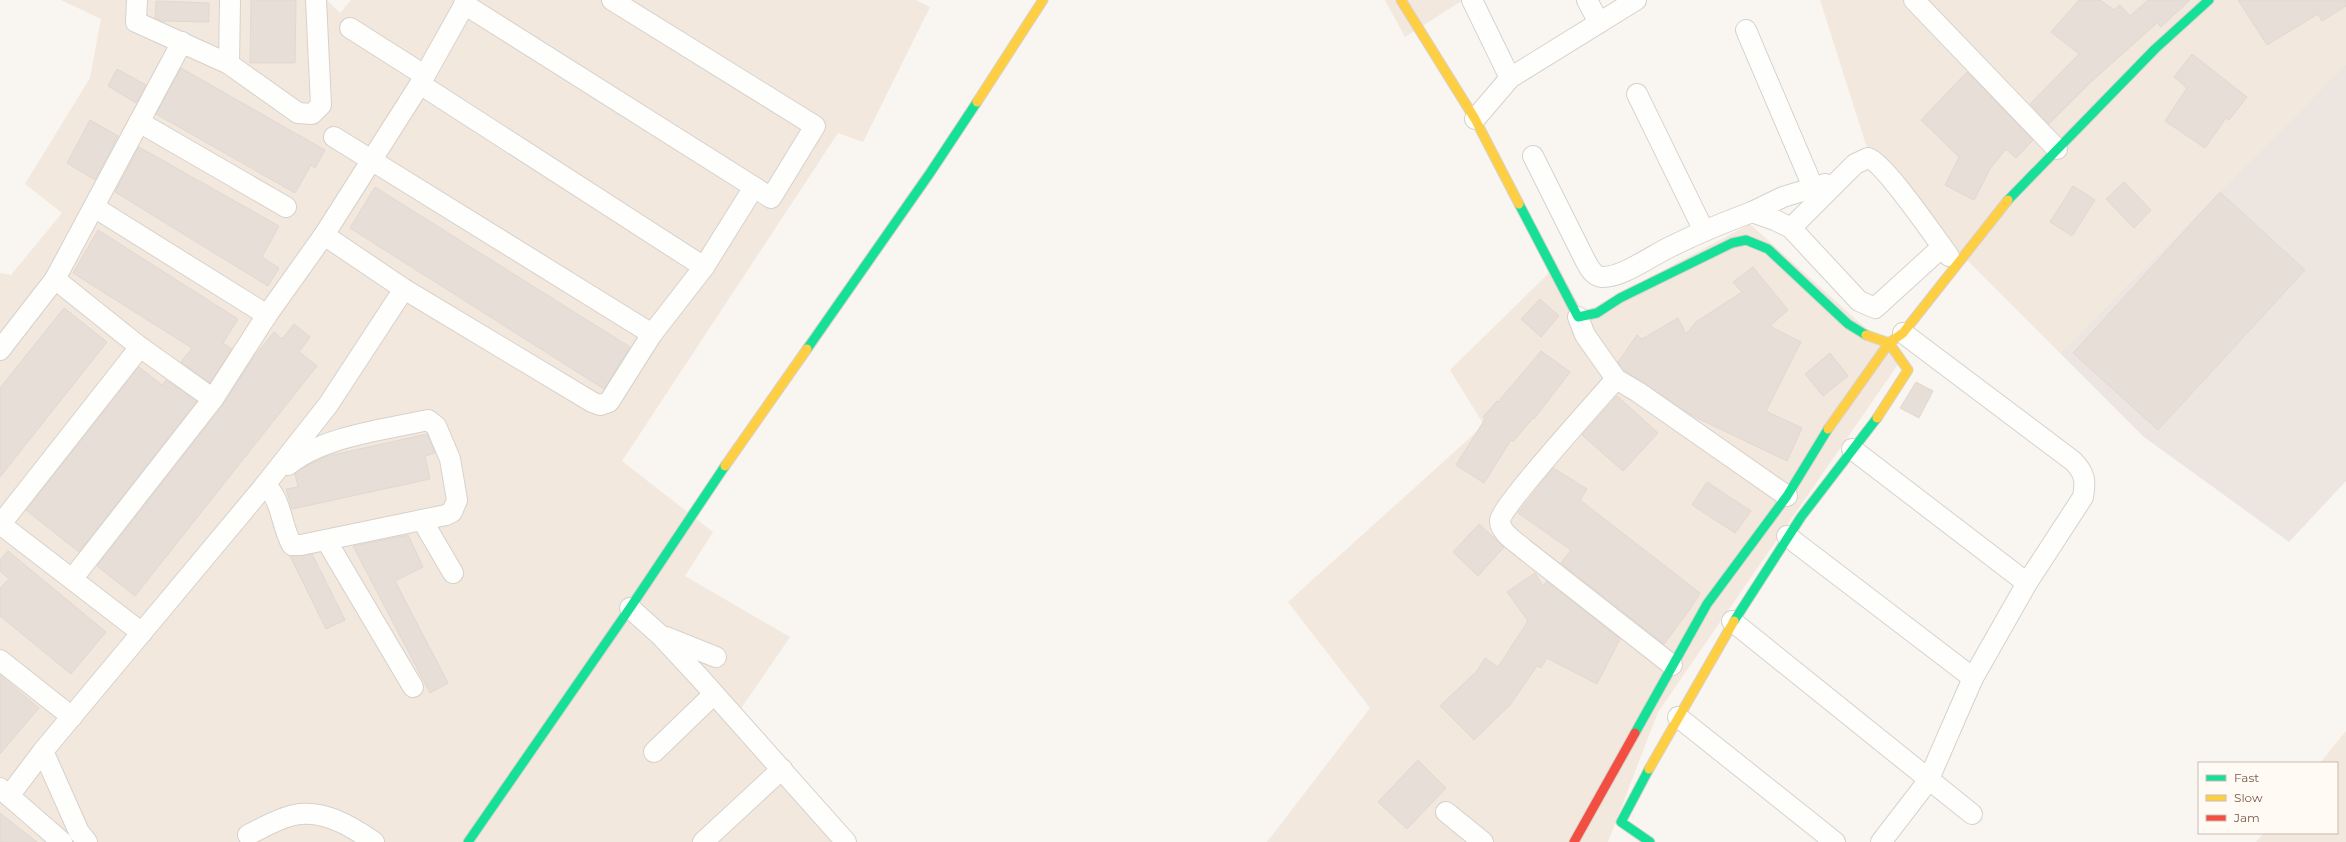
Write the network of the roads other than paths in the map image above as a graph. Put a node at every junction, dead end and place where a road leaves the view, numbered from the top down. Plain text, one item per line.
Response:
1 (136, 0) edge
2 (230, 0) edge
3 (316, 0) edge
4 (612, 0) edge
5 (1043, 0) edge
6 (1401, 0) edge
7 (1472, 0) edge
8 (1587, 0) edge
9 (1636, 0) edge
10 (1914, 0) edge
11 (2210, 0) edge
12 (466, 2) edge
13 (1599, 23) junction
14 (350, 28) dead end
15 (1746, 30) dead end
16 (182, 42) junction
17 (229, 64) junction
18 (1510, 78) junction
19 (422, 80) junction
20 (1637, 94) dead end
21 (1475, 119) junction
22 (139, 122) junction
23 (334, 137) dead end
24 (2057, 149) junction
25 (1534, 156) dead end
26 (371, 158) junction
27 (1838, 181) junction
28 (754, 187) junction
29 (1813, 187) junction
30 (94, 207) junction
31 (286, 207) dead end
32 (1752, 212) junction
33 (1791, 228) junction
34 (1704, 231) junction
35 (324, 235) junction
36 (1942, 247) junction
37 (1956, 266) junction
38 (704, 267) junction
39 (55, 279) junction
40 (404, 289) junction
41 (267, 315) junction
42 (1578, 317) junction
43 (652, 334) junction
44 (1896, 338) junction
45 (140, 347) junction
46 (0, 350) edge
47 (1616, 379) junction
48 (213, 398) junction
49 (1852, 449) junction
50 (269, 489) junction
51 (1787, 496) junction
52 (422, 520) junction
53 (0, 525) edge
54 (1787, 536) junction
55 (326, 540) junction
56 (453, 573) dead end
57 (73, 578) junction
58 (2027, 583) junction
59 (630, 608) junction
60 (1732, 621) junction
61 (142, 633) junction
62 (660, 635) junction
63 (716, 657) dead end
64 (0, 660) edge
65 (1672, 665) junction
66 (1973, 678) junction
67 (413, 687) dead end
68 (714, 694) junction
69 (72, 717) junction
70 (1678, 717) junction
71 (43, 751) junction
72 (654, 752) dead end
73 (782, 769) junction
74 (1928, 781) junction
75 (4, 792) edge
76 (1446, 812) dead end
77 (1972, 814) dead end
78 (248, 835) dead end
79 (62, 842) edge
80 (87, 842) edge
81 (374, 842) edge
82 (468, 842) edge
83 (703, 842) edge
84 (846, 842) edge
85 (1483, 842) edge
86 (1574, 842) edge
87 (1650, 842) edge
88 (1835, 842) edge
89 (1881, 842) edge

1 - 16 street
2 - 17 street
3 - 17 street
4 - 28 street
5 - 59 street
6 - 21 street
7 - 18 street
8 - 13 street
9 - 13 street
10 - 24 street
11 - 24 street
12 - 19 street
12 - 28 street
13 - 18 street
14 - 19 street
15 - 29 street
16 - 17 street
16 - 22 street
18 - 21 street
19 - 26 street
19 - 38 street
20 - 34 street
21 - 42 street
22 - 30 street
22 - 31 street
23 - 26 street
24 - 37 street
25 - 34 street
26 - 35 street
26 - 43 street
27 - 29 street
27 - 33 street
27 - 36 street
28 - 38 street
29 - 32 street
30 - 39 street
30 - 41 street
32 - 33 street
32 - 34 street
33 - 36 street
35 - 40 street
35 - 41 street
36 - 37 street
37 - 44 street
38 - 43 street
39 - 45 street
39 - 46 street
40 - 43 street
40 - 50 street
41 - 48 street
42 - 44 street
42 - 47 street
44 - 49 street
44 - 51 street
44 - 58 street
45 - 48 street
45 - 53 street
47 - 51 street
47 - 65 street
48 - 57 street
49 - 54 street
49 - 58 street
50 - 52 street
50 - 55 street
50 - 61 street
51 - 65 street
52 - 55 street
52 - 56 street
53 - 57 street
54 - 60 street
54 - 66 street
55 - 67 street
57 - 61 street
58 - 66 street
59 - 62 street
59 - 82 street
60 - 70 street
60 - 74 street
61 - 69 street
62 - 63 street
62 - 68 street
64 - 69 street
65 - 86 street
66 - 74 street
68 - 72 street
68 - 73 street
69 - 71 street
70 - 87 street
70 - 88 street
71 - 75 street
71 - 80 street
73 - 83 street
73 - 84 street
74 - 77 street
74 - 89 street
75 - 79 street
76 - 85 street
78 - 81 street

